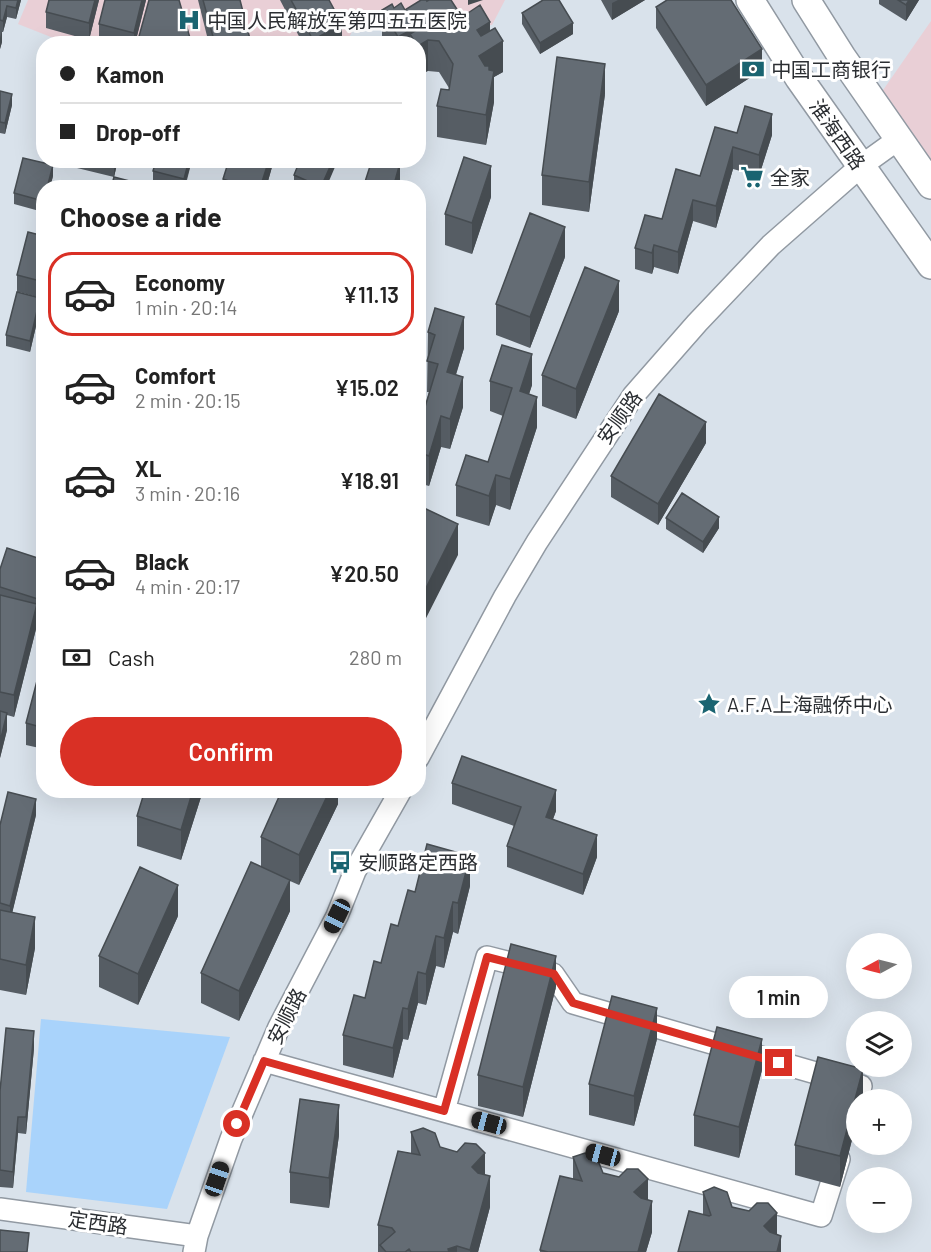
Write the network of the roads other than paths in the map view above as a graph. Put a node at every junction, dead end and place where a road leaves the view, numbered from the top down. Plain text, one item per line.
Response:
1 (750, 0) edge
2 (806, 0) edge
3 (900, 138) junction
4 (861, 166) junction
5 (931, 185) edge
6 (931, 265) edge
7 (426, 744) edge
8 (396, 798) edge
9 (264, 1061) junction
10 (860, 1089) edge
11 (444, 1111) junction
12 (846, 1136) edge
13 (0, 1209) edge
14 (196, 1244) edge

1 - 4 main road, 淮海西路
2 - 3 main road
3 - 4 street, 安顺路
3 - 5 main road
4 - 6 main road, 淮海西路
4 - 7 street, 安顺路
8 - 9 street, 安顺路
9 - 11 street
9 - 14 street, 安顺路
10 - 11 street
11 - 12 street
13 - 14 street, 定西路

